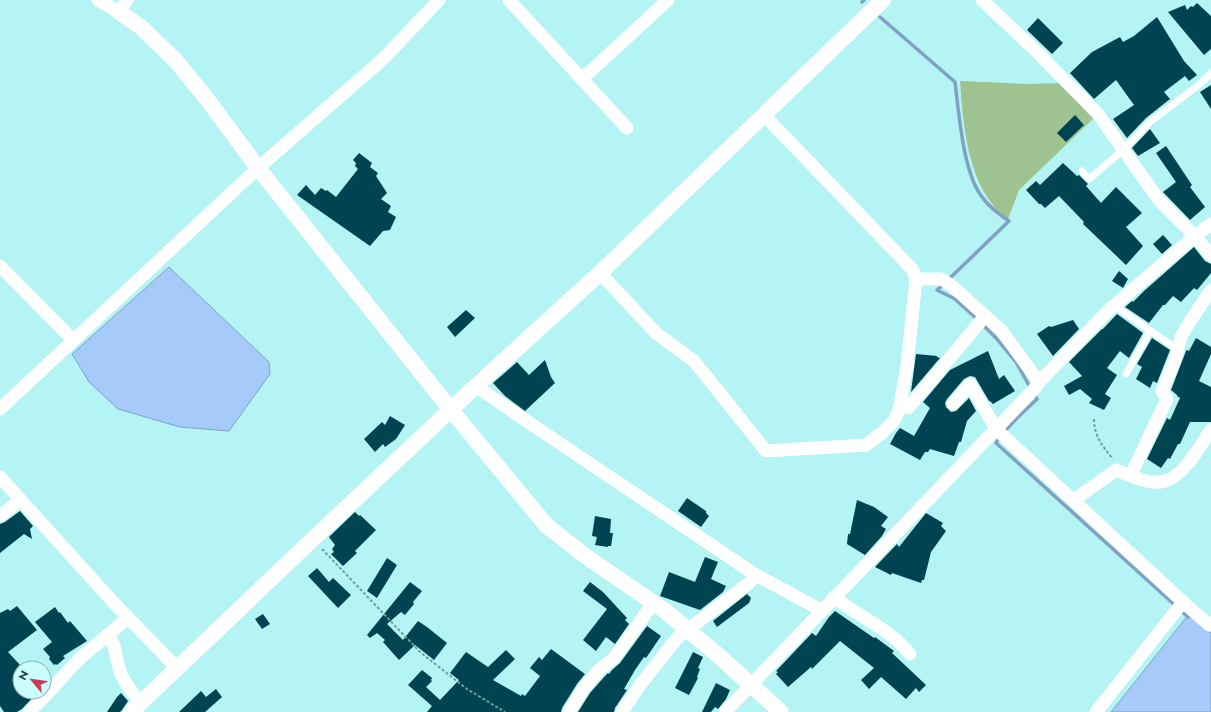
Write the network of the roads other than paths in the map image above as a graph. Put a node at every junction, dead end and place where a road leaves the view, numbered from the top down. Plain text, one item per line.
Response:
1 (98, 0) edge
2 (439, 0) edge
3 (509, 0) edge
4 (668, 0) edge
5 (883, 0) edge
6 (982, 0) edge
7 (123, 6) edge
8 (1211, 73) edge
9 (582, 79) junction
10 (763, 114) junction
11 (627, 128) dead end
12 (1124, 150) junction
13 (258, 168) junction
14 (1082, 171) dead end
15 (1211, 224) edge
16 (1195, 236) junction
17 (1211, 256) edge
18 (0, 266) edge
19 (600, 273) junction
20 (916, 279) junction
21 (1211, 290) edge
22 (1116, 304) junction
23 (982, 321) junction
24 (1150, 331) junction
25 (73, 340) junction
26 (1178, 349) junction
27 (1126, 374) dead end
28 (476, 386) junction
29 (1034, 388) junction
30 (953, 404) dead end
31 (900, 407) junction
32 (0, 409) edge
33 (451, 410) junction
34 (996, 429) junction
35 (1211, 430) edge
36 (1132, 475) junction
37 (0, 477) edge
38 (20, 500) junction
39 (1074, 500) junction
40 (0, 516) edge
41 (756, 575) junction
42 (834, 597) junction
43 (653, 603) junction
44 (1180, 606) junction
45 (821, 610) junction
46 (128, 618) junction
47 (1211, 623) edge
48 (687, 629) junction
49 (108, 635) junction
50 (910, 654) dead end
51 (177, 668) junction
52 (751, 684) junction
53 (136, 708) edge
54 (30, 712) edge
55 (569, 712) edge
56 (622, 712) edge
57 (725, 712) edge
58 (781, 712) edge
59 (1096, 712) edge

1 - 7 street
2 - 13 street
3 - 9 street
4 - 9 street
5 - 10 street
6 - 12 street
7 - 13 street
8 - 12 lane
9 - 11 street
10 - 19 street
10 - 20 street
12 - 14 lane
12 - 16 street
13 - 25 street
13 - 33 street
15 - 16 street
16 - 17 street
16 - 22 street
18 - 25 street
19 - 28 street
19 - 31 street
20 - 23 street
20 - 31 street
21 - 26 street
22 - 24 lane
22 - 29 street
23 - 29 street
23 - 31 street
24 - 26 lane
24 - 27 lane
25 - 32 street
26 - 36 street
28 - 33 street
28 - 41 street
29 - 34 street
30 - 34 street
33 - 43 street
33 - 51 street
34 - 39 street
34 - 42 street
35 - 36 street
36 - 39 street
37 - 38 street
38 - 40 street
38 - 46 street
39 - 44 street
41 - 45 street
41 - 48 street
42 - 45 street
42 - 50 street
43 - 48 street
43 - 55 street
44 - 47 street
44 - 59 street
45 - 52 street
46 - 49 street
46 - 51 street
48 - 52 street
48 - 56 street
49 - 53 street
49 - 54 street
51 - 53 street
52 - 57 street
52 - 58 street

